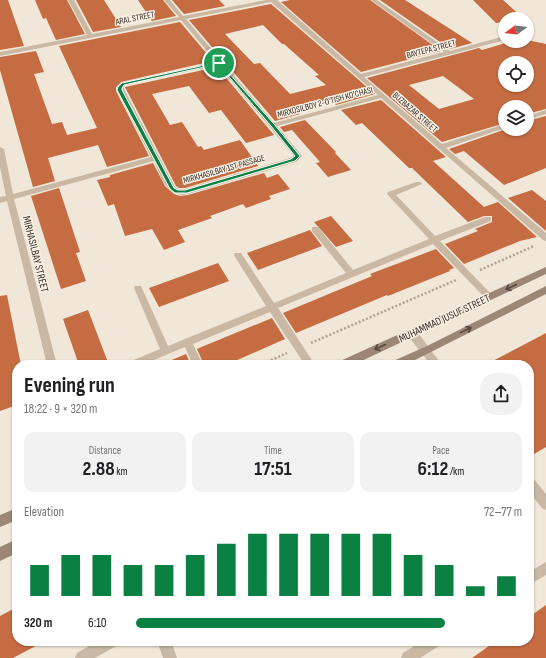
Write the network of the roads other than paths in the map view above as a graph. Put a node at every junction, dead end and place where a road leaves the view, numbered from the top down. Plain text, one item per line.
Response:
1 (71, 0) edge
2 (167, 0) edge
3 (273, 0) edge
4 (374, 0) edge
5 (181, 18) junction
6 (90, 36) junction
7 (498, 40) edge
8 (449, 53) junction
9 (0, 54) edge
10 (219, 63) junction
11 (361, 76) junction
12 (382, 96) junction
13 (546, 112) edge
14 (534, 116) edge
15 (273, 125) junction
16 (498, 128) edge
17 (441, 147) junction
18 (0, 148) edge
19 (156, 158) junction
20 (418, 184) dead end
21 (10, 197) junction
22 (0, 200) edge
23 (488, 219) dead end
24 (316, 229) dead end
25 (546, 238) edge
26 (434, 240) junction
27 (238, 255) dead end
28 (546, 270) edge
29 (352, 274) junction
30 (138, 288) dead end
31 (546, 290) edge
32 (489, 297) junction
33 (273, 307) junction
34 (412, 333) junction
35 (187, 342) junction
36 (428, 349) junction
37 (166, 351) junction
38 (51, 360) edge
39 (144, 360) edge
40 (196, 360) edge
41 (307, 360) edge
42 (353, 360) edge
43 (405, 360) edge
44 (434, 360) edge
45 (534, 488) edge
46 (546, 504) edge
47 (12, 516) edge
48 (0, 522) edge
49 (12, 548) edge
50 (0, 554) edge
51 (546, 568) edge
52 (534, 576) edge
53 (102, 646) edge
54 (166, 646) edge
55 (426, 646) edge
56 (82, 658) edge
57 (170, 658) edge
58 (408, 658) edge

1 - 6 street
2 - 5 street
3 - 5 street, ARAL STREET
3 - 11 street, BUZBAZAR STREET
4 - 8 street
5 - 6 street, ARAL STREET
5 - 10 street
6 - 9 street, ARAL STREET
7 - 8 street, BAYTEPA STREET
8 - 11 street, BAYTEPA STREET
10 - 15 street
10 - 19 street, MIRKHASILBAY 1ST PASSAGE
11 - 12 street, BUZBAZAR STREET
12 - 15 street, MIRXOSILBOY 2-O'TISH KO'CHASI
12 - 17 street, BUZBAZAR STREET
13 - 14 street
15 - 19 street, MIRKHASILBAY 1ST PASSAGE
16 - 17 street
17 - 25 street, BUZBAZAR STREET
18 - 21 street, MIRHASILBAY STREET
19 - 21 street
20 - 26 lane
21 - 22 street
21 - 38 street, MIRHASILBAY STREET
23 - 26 lane
24 - 29 lane
26 - 29 lane
26 - 32 lane
27 - 33 lane
28 -> 32 street, MUHAMMAD JUSUF STREET
29 - 33 lane
30 - 37 lane
36 -> 31 street, MUHAMMAD JUSUF STREET
32 - 34 street, MUHAMMAD JUSUF STREET
33 - 35 lane
33 - 41 lane
34 - 36 street
34 -> 42 street, MUHAMMAD JUSUF STREET
35 - 37 lane
35 - 40 lane
36 - 43 street, MUHAMMAD JUSUF STREET
36 - 44 street
37 - 39 lane
45 - 46 street
47 - 48 street
49 - 50 street
51 - 52 lane
53 - 56 lane
54 - 57 lane
55 - 58 lane

